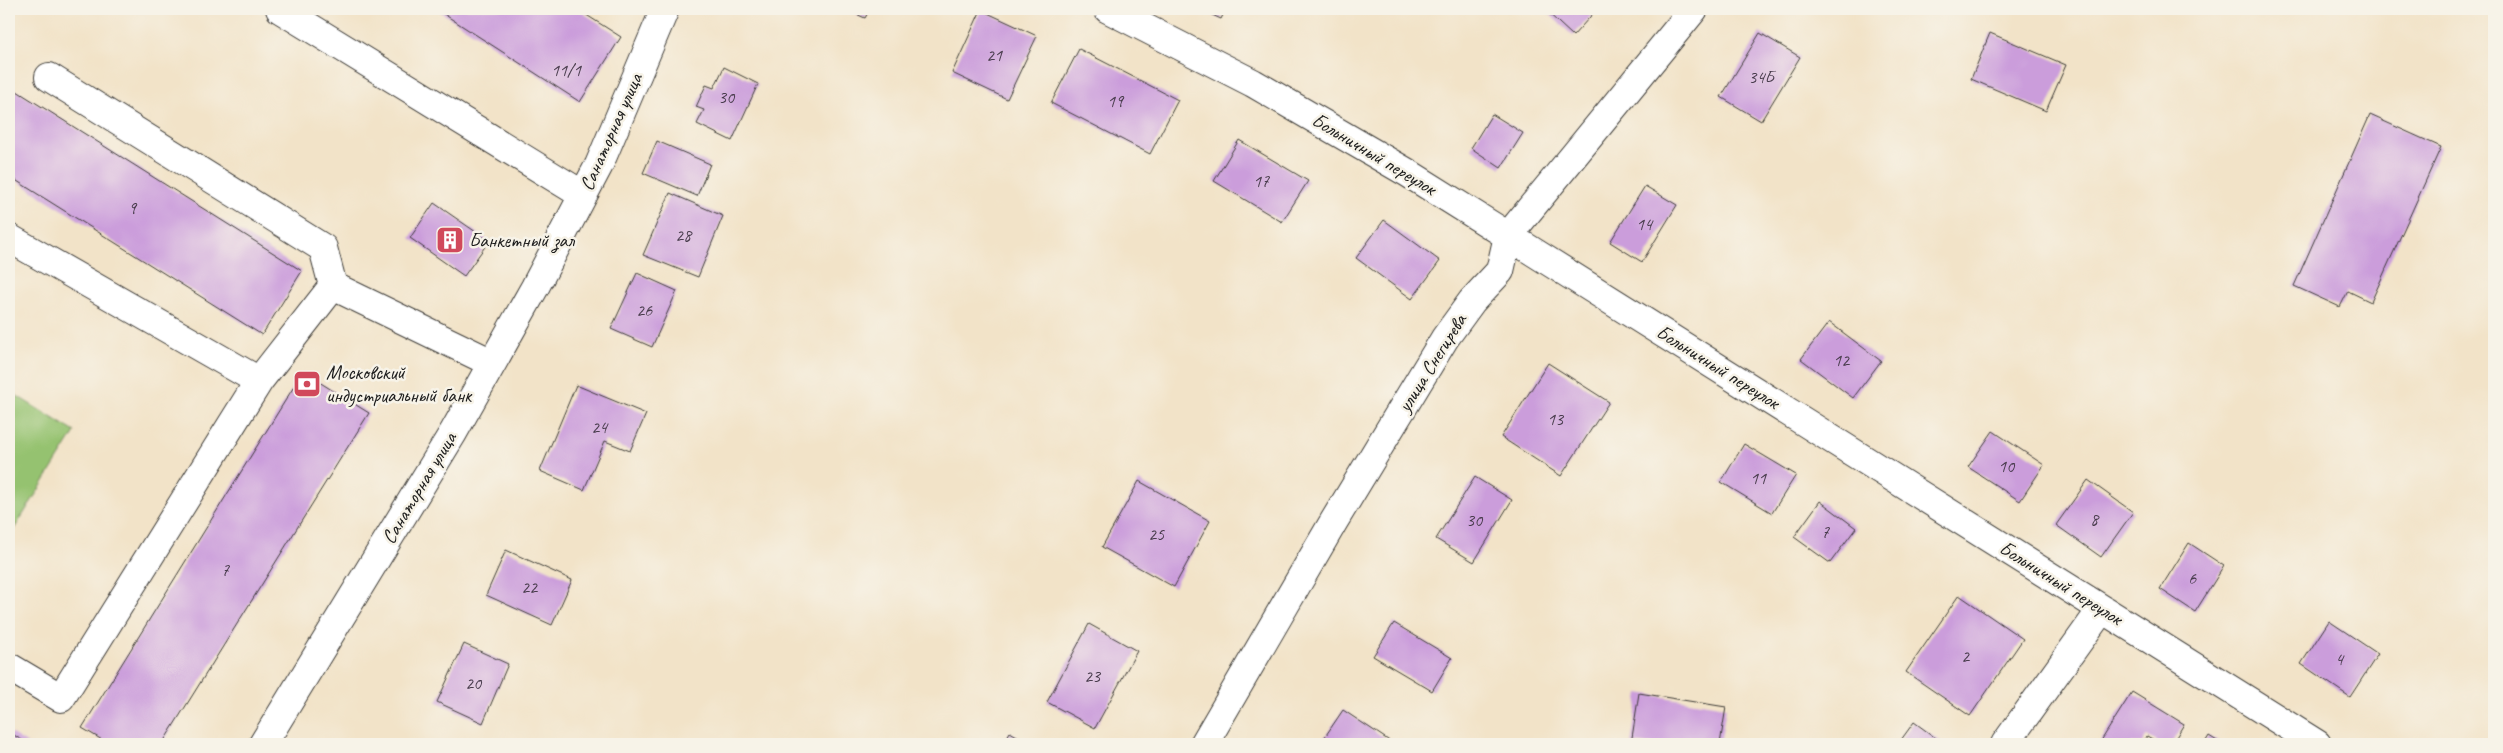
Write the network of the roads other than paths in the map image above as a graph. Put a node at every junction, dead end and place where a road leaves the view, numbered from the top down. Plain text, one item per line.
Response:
1 (280, 9) edge
2 (665, 9) edge
3 (1108, 9) edge
4 (1694, 9) edge
5 (49, 77) dead end
6 (583, 195) junction
7 (1508, 236) junction
8 (9, 238) edge
9 (333, 286) junction
10 (492, 363) junction
11 (259, 381) junction
12 (2102, 609) junction
13 (9, 667) edge
14 (263, 744) edge
15 (1204, 744) edge
16 (2005, 744) edge
17 (2317, 744) edge

1 - 6 street
2 - 6 street, Санаторная улица
3 - 7 street, Больничный переулок
4 - 7 street, улица Снегирева
5 - 9 street
6 - 10 street, Санаторная улица
7 - 12 street, Больничный переулок
7 - 15 street, улица Снегирева
8 - 11 street
9 - 10 street
9 - 11 street
10 - 14 street, Санаторная улица
11 - 13 street
12 - 16 street
12 - 17 street, Больничный переулок

